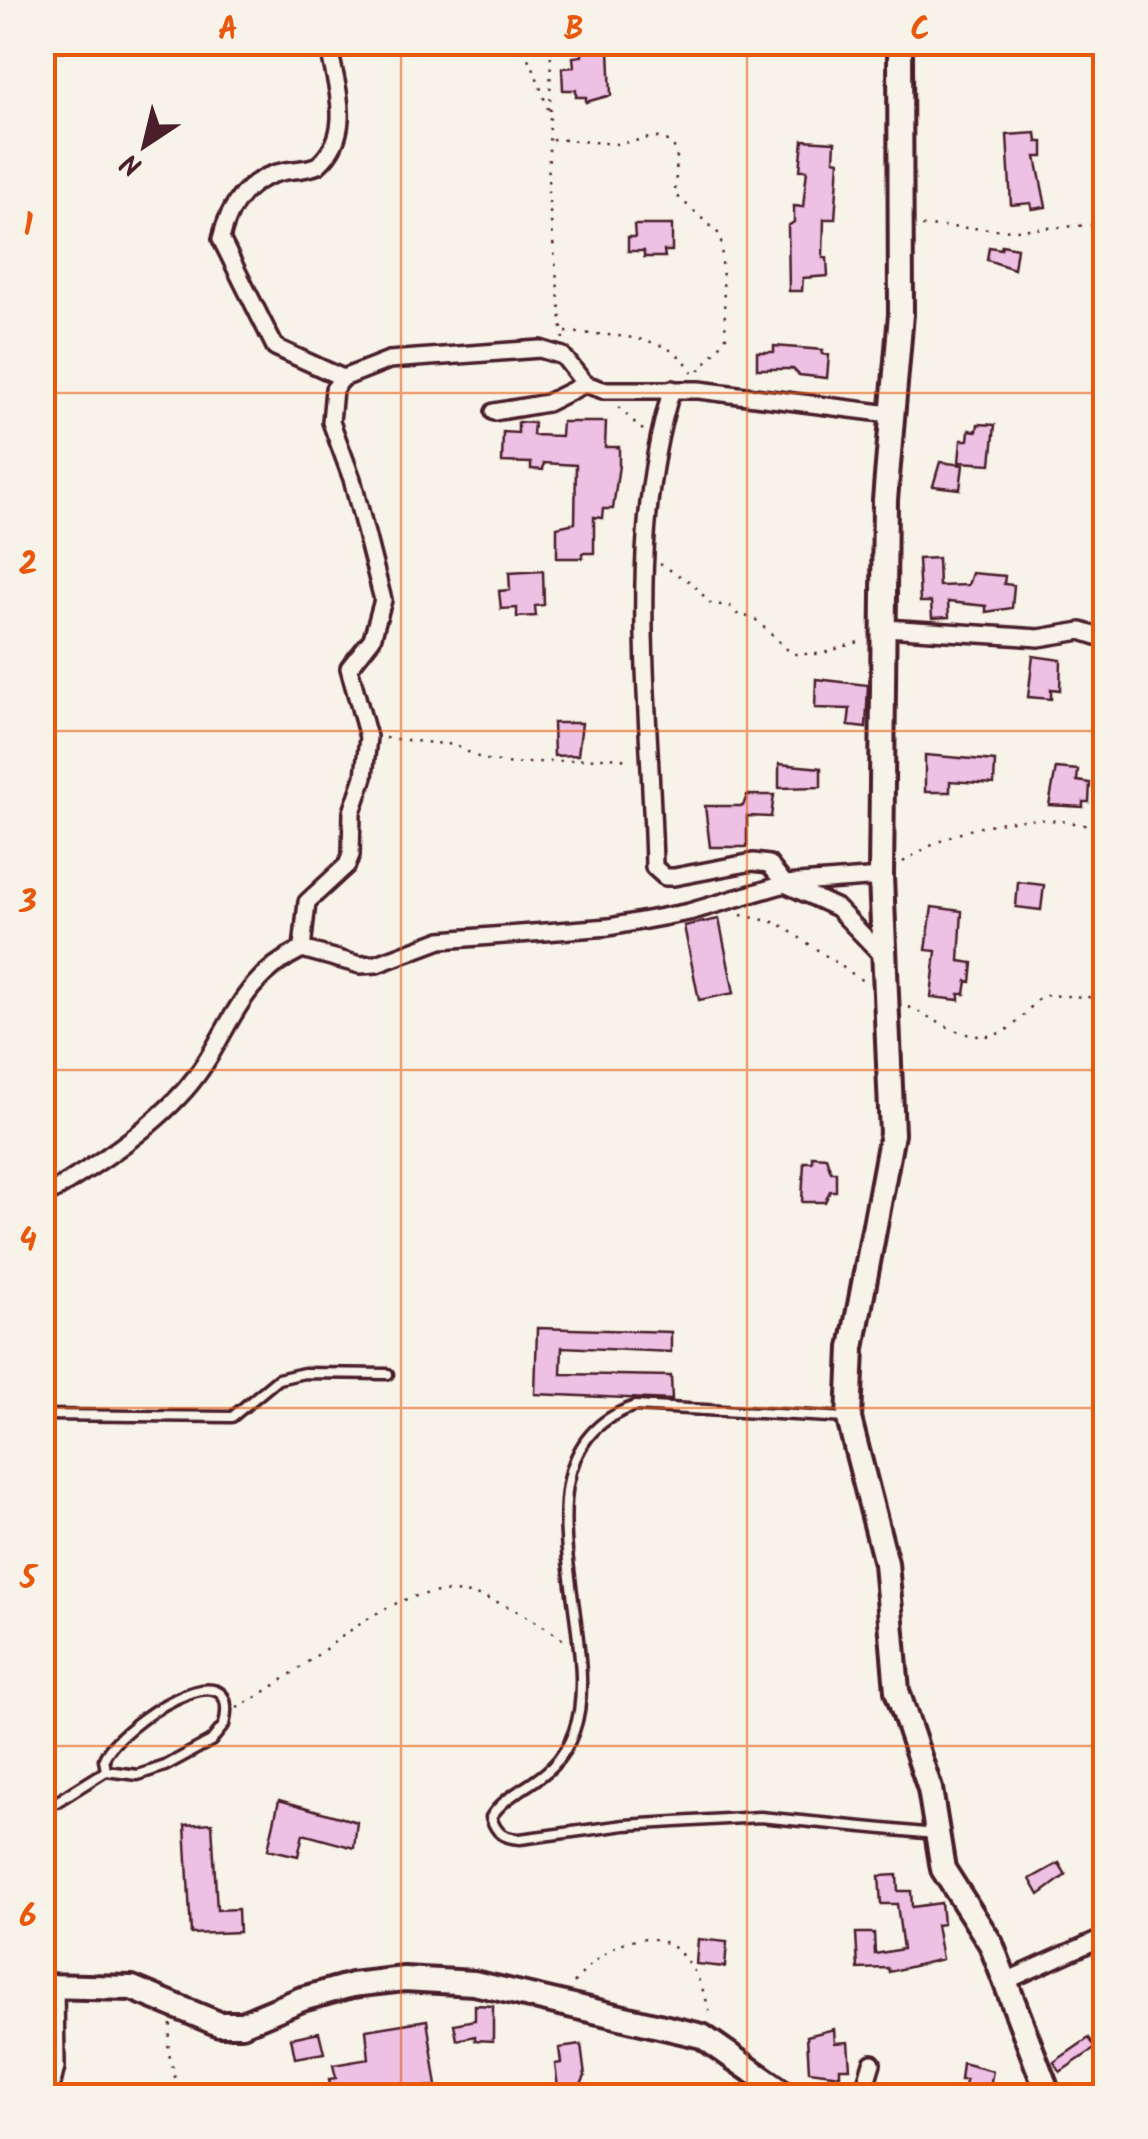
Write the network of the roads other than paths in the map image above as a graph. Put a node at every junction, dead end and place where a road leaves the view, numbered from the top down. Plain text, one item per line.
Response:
1 (328, 42) edge
2 (900, 42) edge
3 (343, 378) junction
4 (590, 386) junction
5 (672, 388) junction
6 (494, 412) dead end
7 (890, 414) junction
8 (885, 628) junction
9 (1106, 639) edge
10 (882, 876) junction
11 (785, 884) junction
12 (302, 949) junction
13 (882, 955) junction
14 (42, 1198) edge
15 (388, 1374) dead end
16 (42, 1415) edge
17 (849, 1419) junction
18 (106, 1771) junction
19 (42, 1811) edge
20 (935, 1834) junction
21 (1106, 1936) edge
22 (1006, 1981) junction
23 (49, 1985) edge
24 (872, 2063) dead end
25 (49, 2096) edge
26 (788, 2096) edge
27 (862, 2096) edge
28 (1049, 2096) edge

1 - 3 street
2 - 7 street
3 - 4 street
3 - 12 street
4 - 5 street
4 - 6 street
5 - 7 street
5 - 11 street
7 - 8 street
8 - 9 street
8 - 10 street
10 - 11 street
10 - 13 street
11 - 12 street
11 - 13 street
12 - 14 street
13 - 17 street
15 - 16 lane
17 - 20 street
17 - 20 lane
18 - 18 lane
18 - 19 lane
20 - 22 street
21 - 22 street
22 - 28 street
23 - 25 street
23 - 26 street
24 - 27 street

